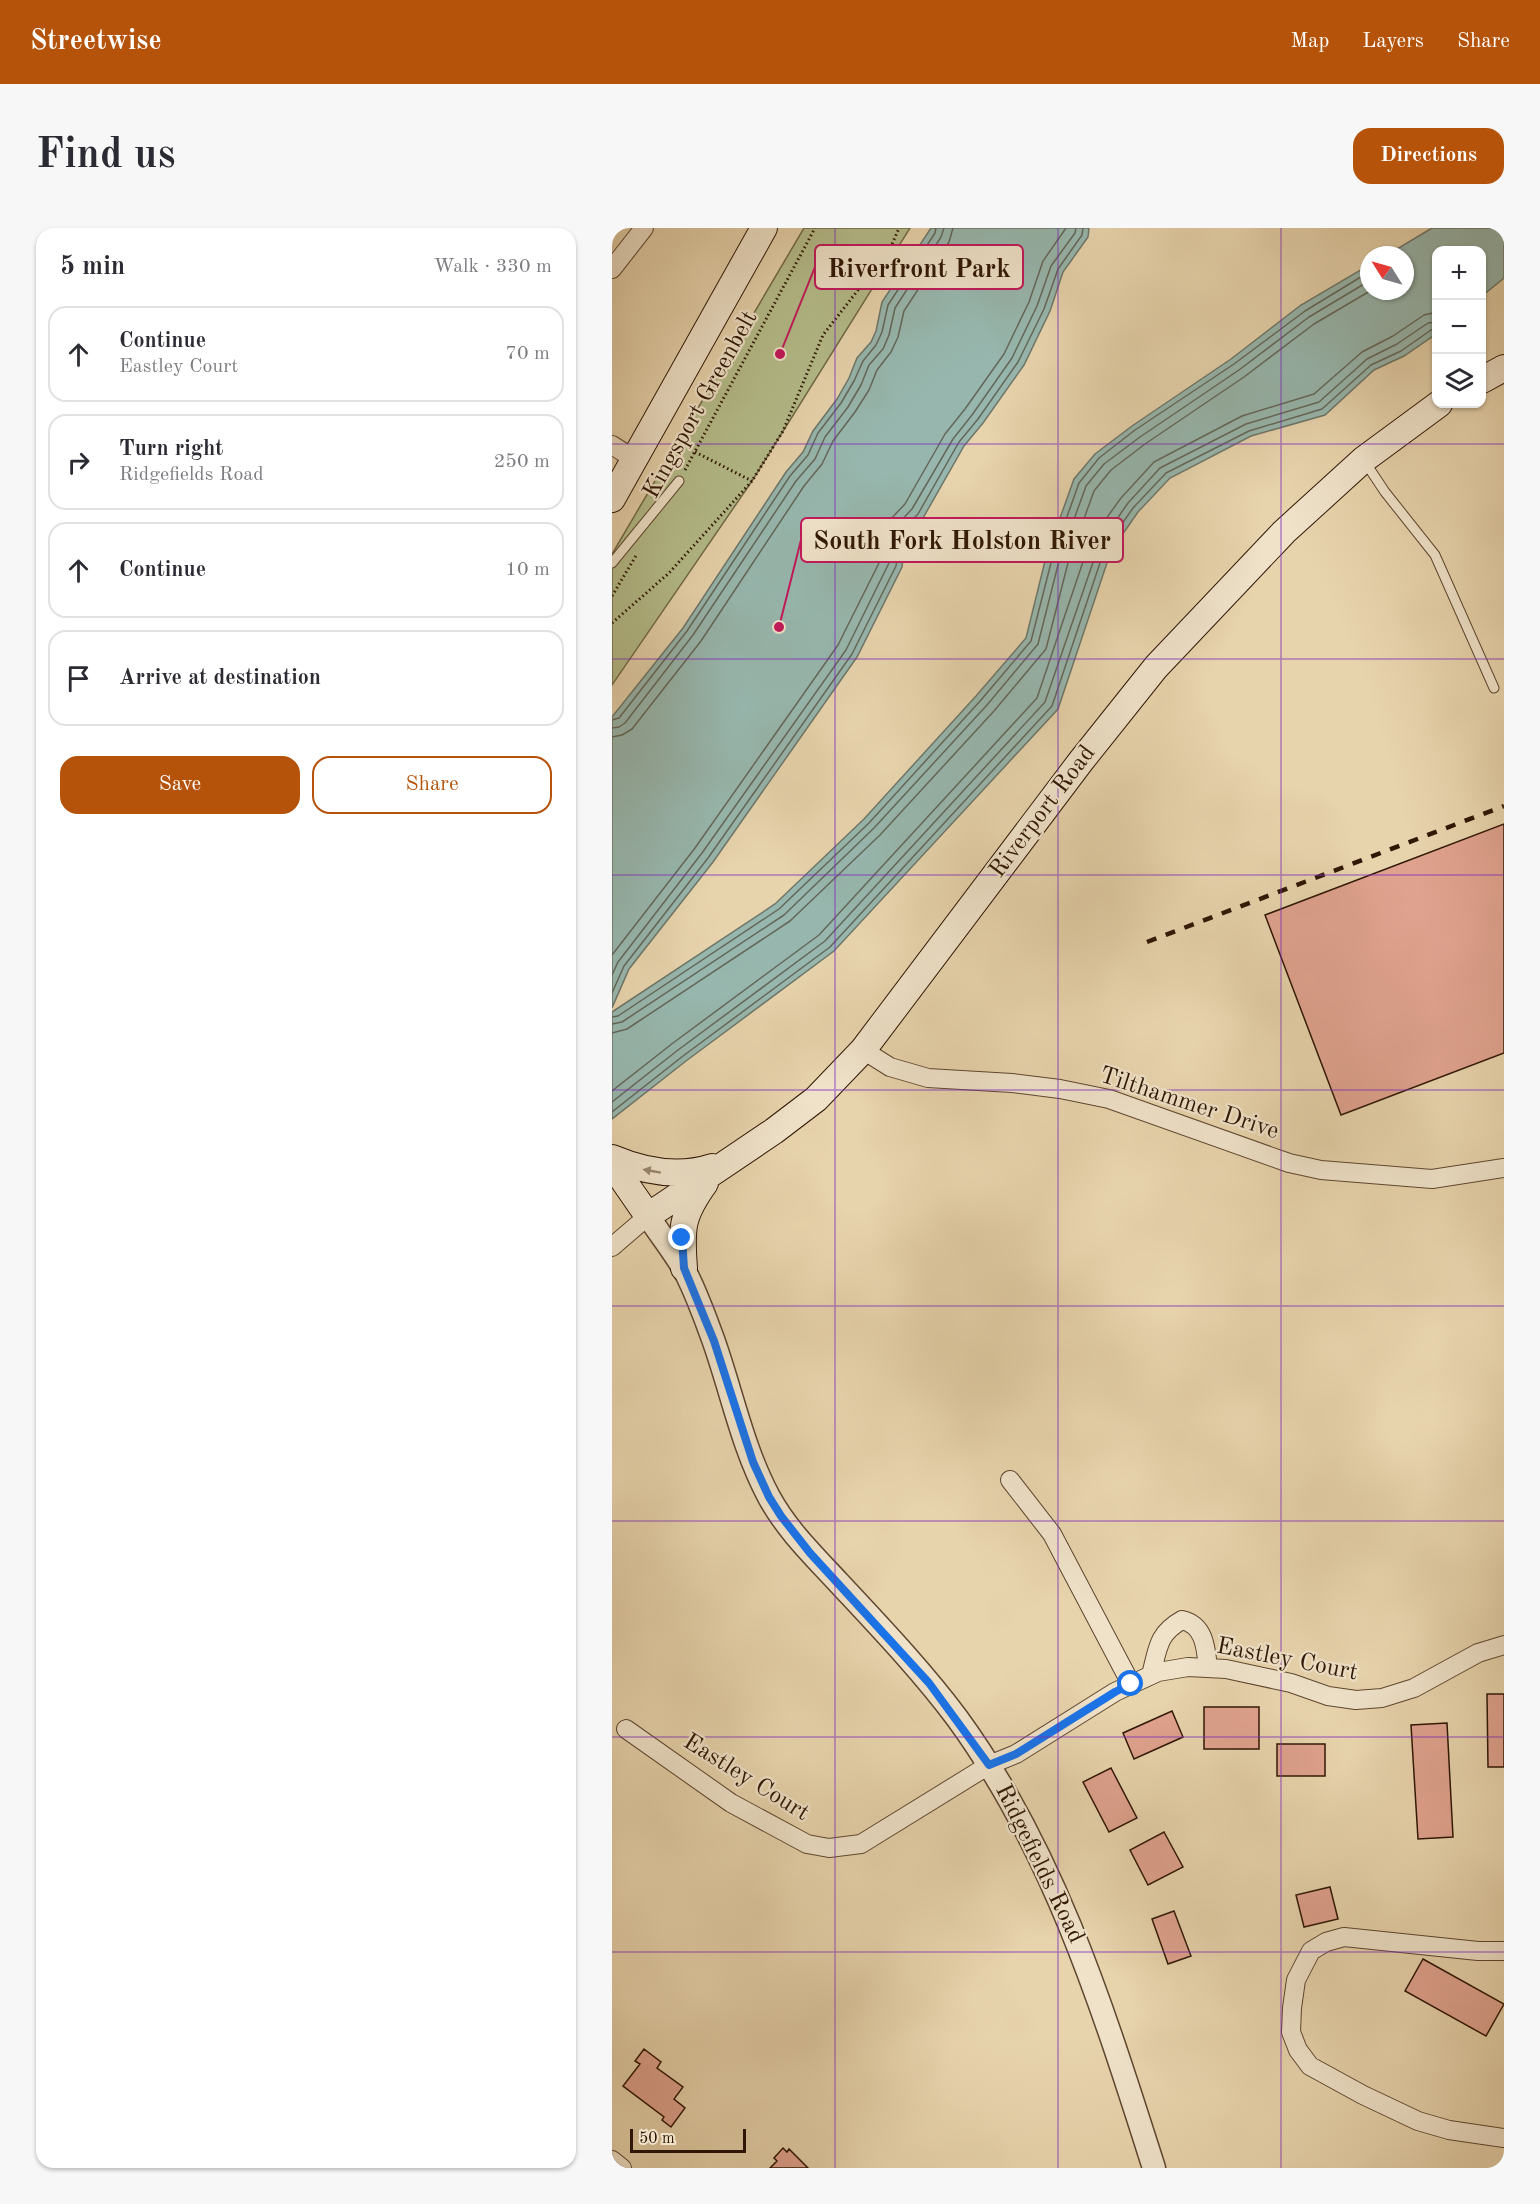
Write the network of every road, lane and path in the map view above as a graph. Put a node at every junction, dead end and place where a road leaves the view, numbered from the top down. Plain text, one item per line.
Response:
1 (644, 228) edge
2 (764, 228) edge
3 (815, 228) edge
4 (899, 228) edge
5 (612, 269) edge
6 (1504, 368) edge
7 (1486, 378) edge
8 (1434, 408) edge
9 (612, 445) edge
10 (696, 452) junction
11 (634, 459) junction
12 (1363, 460) junction
13 (679, 481) joint
14 (752, 481) junction
15 (612, 499) edge
16 (640, 548) dead end
17 (612, 562) edge
18 (612, 596) edge
19 (612, 623) edge
20 (1494, 688) dead end
21 (863, 1050) junction
22 (612, 1158) edge
23 (730, 1161) junction
24 (612, 1164) edge
25 (1504, 1168) edge
26 (648, 1216) junction
27 (612, 1247) edge
28 (684, 1268) junction
29 (1010, 1480) dead end
30 (1504, 1646) edge
31 (1208, 1668) junction
32 (1151, 1675) junction
33 (1131, 1684) junction
34 (626, 1729) dead end
35 (989, 1765) junction
36 (1504, 1951) edge
37 (1504, 2139) edge
38 (612, 2160) edge
39 (622, 2168) edge
40 (1154, 2168) edge

1 - 5 street
2 - 11 main road
3 - 10 path, Kingsport Greenbelt
4 - 14 path
6 - 7 main road
8 - 12 main road, Riverport Road
9 - 11 street
10 - 13 path, Kingsport Greenbelt
10 - 14 path
11 - 15 main road
12 - 20 lane
12 - 21 main road, Riverport Road
13 - 17 lane
14 - 19 path
16 - 18 path
21 - 23 main road, Riverport Road
21 - 25 street, Tilthammer Drive
23 -> 22 main road
23 - 26 main road, Riverport Road
23 - 28 main road
24 - 26 main road, Ridgefields Road
26 - 27 street
26 - 28 street, Ridgefields Road
28 - 35 street, Ridgefields Road
29 - 33 street
30 - 31 street, Eastley Court
31 - 32 street, Eastley Court
31 - 32 street
32 - 33 street, Eastley Court
33 - 35 street, Eastley Court
34 - 35 street, Eastley Court
35 - 40 street, Ridgefields Road
36 - 37 street
38 - 39 street

